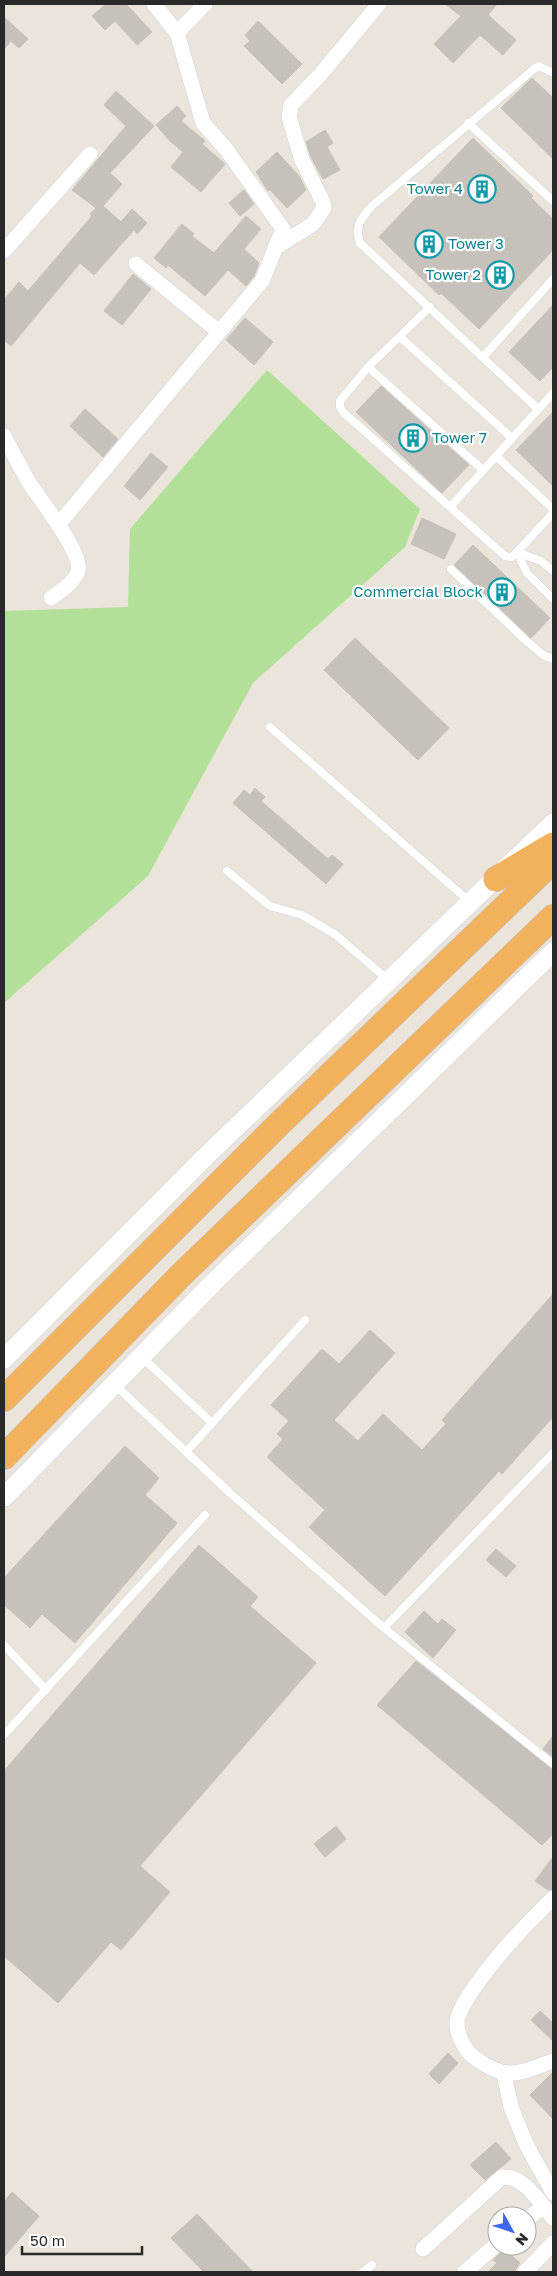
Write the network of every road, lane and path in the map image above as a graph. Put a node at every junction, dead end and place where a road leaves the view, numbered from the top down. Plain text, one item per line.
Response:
1 (154, 4) edge
2 (205, 4) edge
3 (379, 4) edge
4 (177, 33) junction
5 (553, 73) edge
6 (468, 123) junction
7 (90, 154) dead end
8 (553, 201) edge
9 (276, 248) junction
10 (4, 251) edge
11 (136, 264) dead end
12 (553, 279) edge
13 (430, 307) junction
14 (219, 332) junction
15 (400, 337) junction
16 (483, 357) junction
17 (368, 367) junction
18 (553, 393) edge
19 (538, 409) junction
20 (4, 436) edge
21 (512, 438) junction
22 (496, 456) junction
23 (483, 470) junction
24 (451, 506) junction
25 (553, 509) edge
26 (553, 513) edge
27 (58, 525) junction
28 (517, 552) junction
29 (451, 569) dead end
30 (553, 571) edge
31 (51, 598) dead end
32 (553, 599) edge
33 (553, 660) edge
34 (270, 727) dead end
35 (553, 823) edge
36 (553, 845) edge
37 (553, 861) edge
38 (227, 871) dead end
39 (496, 880) junction
40 (471, 904) junction
41 (553, 917) edge
42 (553, 952) edge
43 (389, 981) junction
44 (305, 1320) dead end
45 (140, 1356) junction
46 (4, 1359) edge
47 (113, 1383) junction
48 (4, 1399) edge
49 (212, 1424) junction
50 (186, 1452) junction
51 (553, 1453) edge
52 (4, 1457) edge
53 (4, 1497) edge
54 (205, 1515) dead end
55 (384, 1628) junction
56 (4, 1645) edge
57 (46, 1690) junction
58 (4, 1735) edge
59 (553, 1764) edge
60 (553, 1898) edge
61 (553, 2061) edge
62 (504, 2074) junction
63 (553, 2193) edge
64 (543, 2207) junction
65 (537, 2212) edge
66 (553, 2218) edge
67 (553, 2243) edge
68 (423, 2249) dead end
69 (487, 2253) edge
70 (372, 2265) dead end
71 (363, 2272) edge
72 (465, 2272) edge
73 (525, 2272) edge

1 - 4 street
2 - 4 street
3 - 9 street
4 - 9 street
5 - 6 lane
6 - 8 lane
6 - 13 lane
7 - 10 street
9 - 14 street
11 - 14 street
12 - 16 lane
13 - 15 lane
13 - 16 lane
14 - 27 street
15 - 17 lane
15 - 21 lane
16 - 19 lane
17 - 23 lane
17 - 24 lane
18 - 19 lane
19 - 21 lane
20 - 27 street
21 - 22 lane
22 - 23 lane
22 - 25 lane
23 - 24 lane
24 - 28 lane
26 - 28 lane
27 - 31 street
28 - 30 lane
28 - 32 lane
29 - 33 lane
34 - 40 lane
35 - 39 street
36 - 39 highway
37 - 48 highway
38 - 43 lane
39 - 40 street
40 - 43 street
41 - 52 highway
42 - 45 street
43 - 46 street
44 - 49 lane
45 - 47 street
45 - 49 lane
47 - 50 lane
47 - 53 street
49 - 50 lane
50 - 55 lane
51 - 55 lane
54 - 57 lane
55 - 59 lane
56 - 57 lane
57 - 58 lane
60 - 62 street
61 - 62 street
62 - 63 street
64 - 65 street
64 - 66 street
64 - 68 street
67 - 73 street
69 - 72 street
70 - 71 lane

